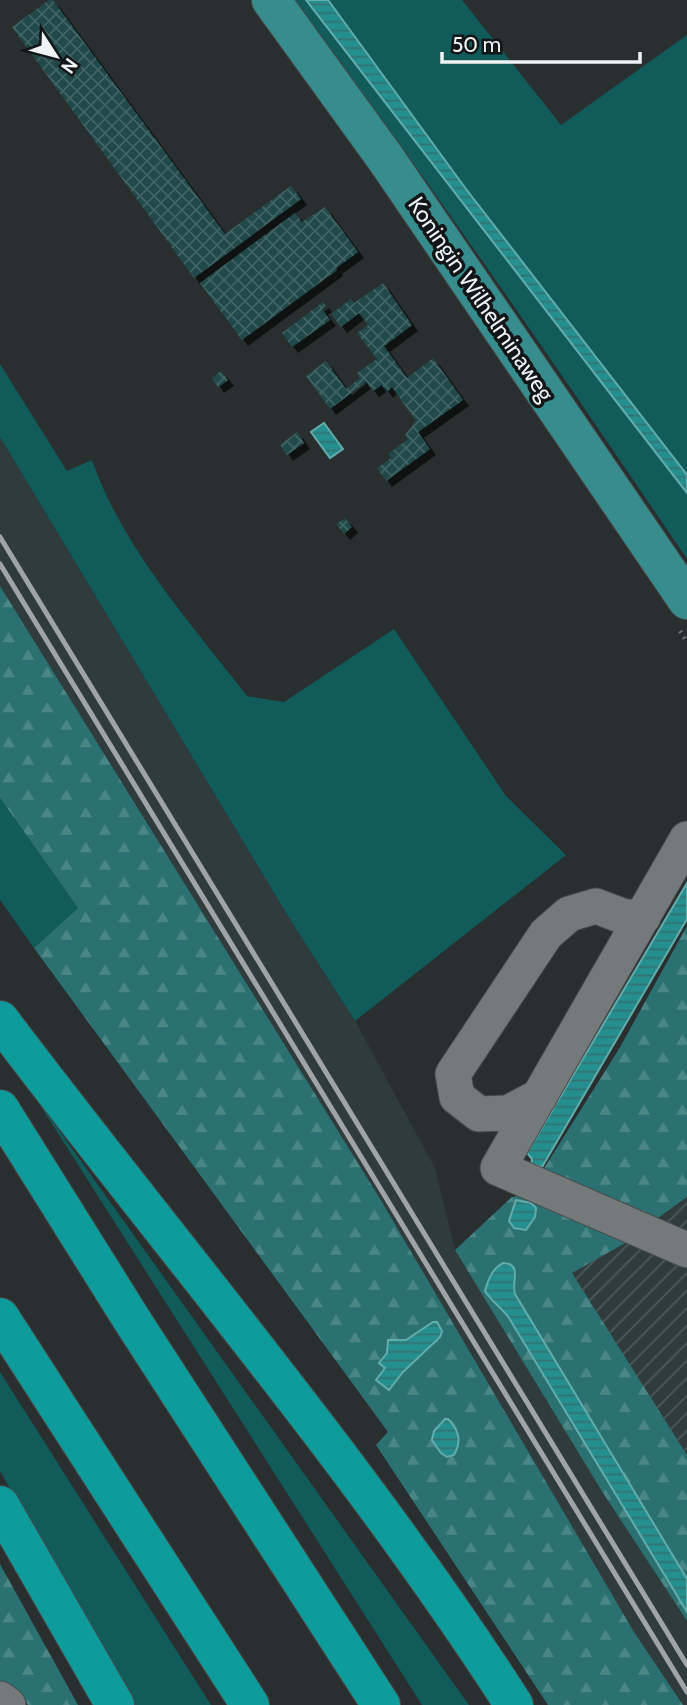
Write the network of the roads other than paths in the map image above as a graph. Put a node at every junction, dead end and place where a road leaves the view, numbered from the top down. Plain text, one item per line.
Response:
1 (271, 0) edge
2 (687, 600) edge
3 (687, 839) edge
4 (643, 917) junction
5 (0, 1020) edge
6 (540, 1096) junction
7 (0, 1109) edge
8 (687, 1250) edge
9 (0, 1317) edge
10 (0, 1505) edge
11 (0, 1699) edge
12 (8, 1705) edge
13 (115, 1705) edge
14 (250, 1705) edge
15 (381, 1705) edge
16 (514, 1705) edge

1 - 2 main road, Koningin Wilhelminaweg
3 - 4 street
4 - 6 street
4 - 6 street
5 - 16 highway
6 - 8 street
7 - 15 highway
9 - 14 highway
10 - 13 highway
11 - 12 street

